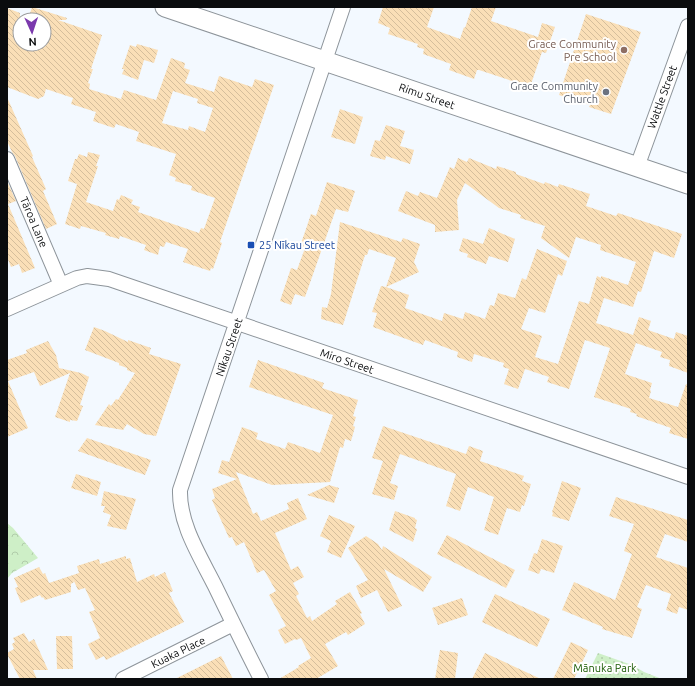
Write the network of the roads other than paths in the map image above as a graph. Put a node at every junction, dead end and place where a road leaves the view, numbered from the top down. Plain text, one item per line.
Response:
1 (165, 7) edge
2 (343, 7) edge
3 (688, 26) edge
4 (324, 61) junction
5 (7, 159) edge
6 (637, 167) junction
7 (688, 184) edge
8 (61, 285) junction
9 (7, 309) edge
10 (237, 323) junction
11 (688, 478) edge
12 (233, 624) junction
13 (123, 679) edge
14 (261, 679) edge

1 - 4 street, Rimu Street
2 - 4 street, Nīkau Street
3 - 6 street, Wattle Street
4 - 6 street, Rimu Street
4 - 10 street, Nīkau Street
5 - 8 street, Tāroa Lane
6 - 7 street, Rimu Street
8 - 9 street, Miro Street
8 - 10 street, Miro Street
10 - 11 street, Miro Street
10 - 12 street, Nīkau Street
12 - 13 street, Kuaka Place
12 - 14 street, Nīkau Street

